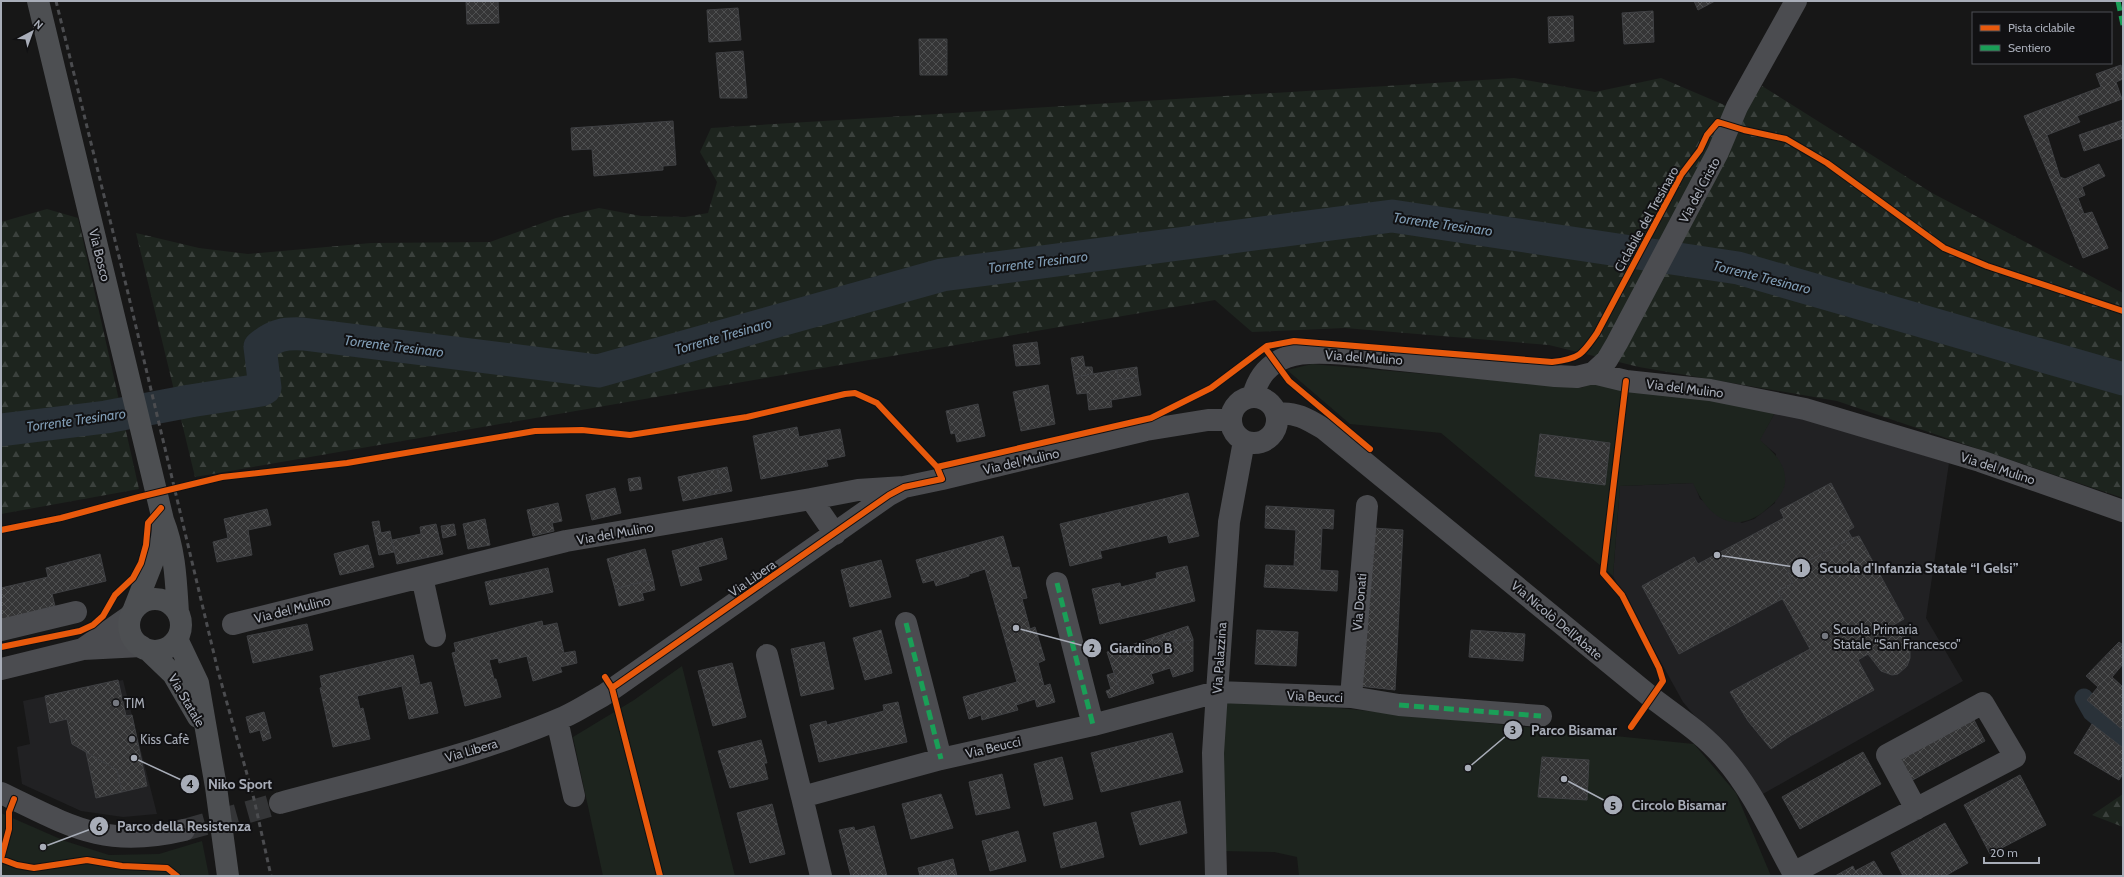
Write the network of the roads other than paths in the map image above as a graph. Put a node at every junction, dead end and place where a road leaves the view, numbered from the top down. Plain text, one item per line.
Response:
1 (38, 1) edge
2 (1796, 1) edge
3 (1593, 373) junction
4 (1253, 396) junction
5 (1277, 414) junction
6 (1231, 420) junction
7 (1244, 441) junction
8 (904, 487) junction
9 (811, 499) junction
10 (1367, 506) dead end
11 (2123, 511) edge
12 (162, 514) junction
13 (836, 534) junction
14 (422, 577) junction
15 (1057, 583) dead end
16 (76, 612) dead end
17 (132, 613) junction
18 (178, 613) junction
19 (906, 622) dead end
20 (233, 624) dead end
21 (1, 630) edge
22 (435, 636) dead end
23 (177, 639) junction
24 (145, 648) junction
25 (83, 649) junction
26 (767, 655) dead end
27 (1, 668) edge
28 (1217, 692) junction
29 (1351, 698) junction
30 (1541, 716) dead end
31 (557, 720) junction
32 (1093, 725) junction
33 (206, 734) junction
34 (941, 759) junction
35 (1, 793) edge
36 (574, 796) dead end
37 (802, 797) junction
38 (280, 802) tunnel mouth
39 (1916, 809) junction
40 (184, 830) tunnel mouth
41 (1794, 875) edge
42 (228, 876) edge
43 (821, 876) edge
44 (1216, 876) edge

1 - 12 main road, Via Bosco
2 - 3 street, Via del Cristo
3 - 4 street, Via del Mulino
3 - 11 street, Via del Mulino
4 - 5 street
4 - 6 street
5 - 7 street
5 - 41 street, Via Nicolò Dell'Abate
6 - 7 street
6 - 8 street, Via del Mulino
7 - 28 street, Via Palazzina
8 - 9 street, Via del Mulino
8 - 13 street, Via Libera
9 - 13 street
9 - 14 street, Via del Mulino
10 - 29 street, Via Donati
12 - 17 main road, Via Statale
12 - 18 main road
13 - 31 street, Via Libera
14 - 20 street, Via del Mulino
14 - 22 street
15 - 32 street
16 - 21 street
17 - 18 main road
17 - 24 main road, Via Statale
17 - 25 street
18 - 23 main road
19 - 34 street
23 - 24 main road
23 - 33 main road, Via Statale
24 - 25 street
24 - 33 main road, Via Statale
25 - 27 street
26 - 37 street
28 - 29 street, Via Beucci
28 - 32 street, Via Beucci
28 - 44 street, Via Palazzina
29 - 30 street, Via Beucci
31 - 36 street
31 - 38 street, Via Libera
32 - 34 street, Via Beucci
33 - 42 main road, Via Statale
34 - 37 street, Via Beucci
35 - 40 street
37 - 43 street
39 - 39 street, Via Nicolò Dell'Abate
39 - 41 street, Via Nicolò Dell'Abate

